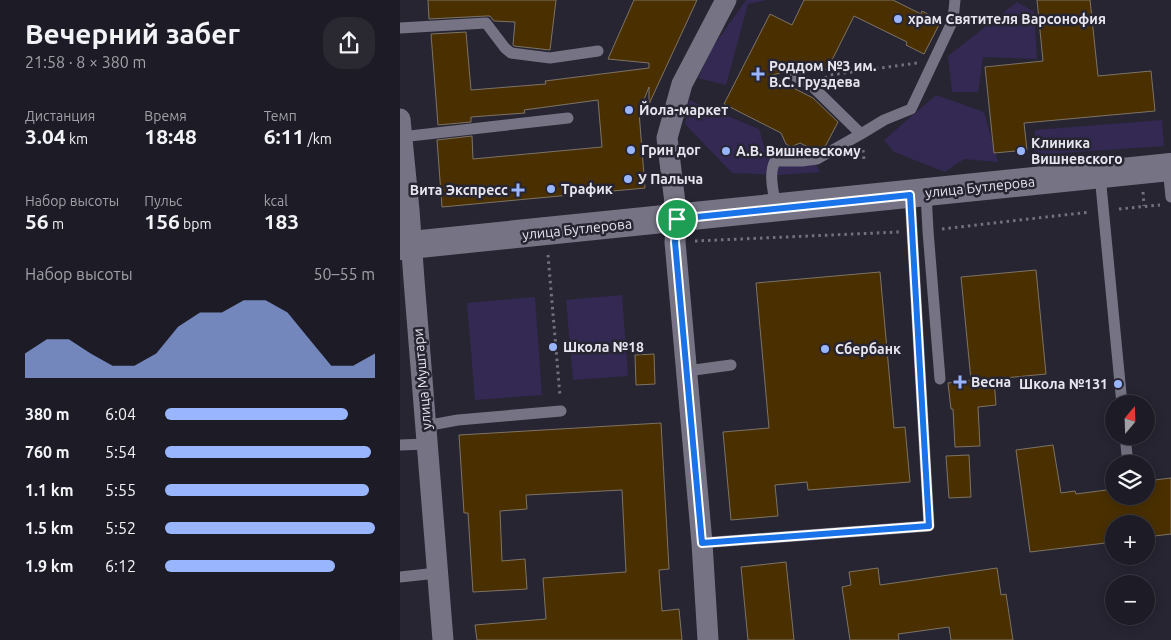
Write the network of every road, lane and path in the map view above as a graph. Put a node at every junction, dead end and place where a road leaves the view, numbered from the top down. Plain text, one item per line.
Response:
1 (726, 0) edge
2 (955, 0) edge
3 (400, 28) edge
4 (598, 51) dead end
5 (933, 61) junction
6 (796, 76) dead end
7 (812, 86) junction
8 (568, 118) dead end
9 (401, 128) edge
10 (861, 134) junction
11 (1169, 167) edge
12 (403, 175) edge
13 (1100, 175) junction
14 (918, 194) junction
15 (1171, 197) edge
16 (776, 209) junction
17 (677, 219) junction
18 (406, 246) edge
19 (548, 254) dead end
20 (730, 365) dead end
21 (686, 371) junction
22 (940, 379) dead end
23 (1121, 395) edge
24 (561, 411) joint
25 (426, 435) junction
26 (400, 445) edge
27 (702, 543) junction
28 (438, 574) junction
29 (400, 577) edge
30 (443, 640) edge
31 (708, 640) edge

1 - 17 street
2 - 5 lane
3 - 4 lane
5 - 7 path
5 - 10 lane
6 - 7 lane
7 - 10 lane
8 - 9 lane
9 - 12 street, улица Муштари
10 - 16 lane
11 - 13 main road, улица Бутлерова
11 - 15 lane
12 - 18 street, улица Муштари
13 - 14 main road, улица Бутлерова
13 - 23 lane
14 - 16 main road, улица Бутлерова
14 - 22 lane
14 - 27 lane
16 - 17 main road, улица Бутлерова
17 - 18 main road, улица Бутлерова
17 - 21 street
18 - 25 street, улица Муштари
19 - 24 path
20 - 21 lane
21 - 27 street
24 - 25 lane
25 - 26 lane
25 - 28 street, улица Муштари
27 - 31 street
28 - 29 lane
28 - 30 street, улица Муштари

